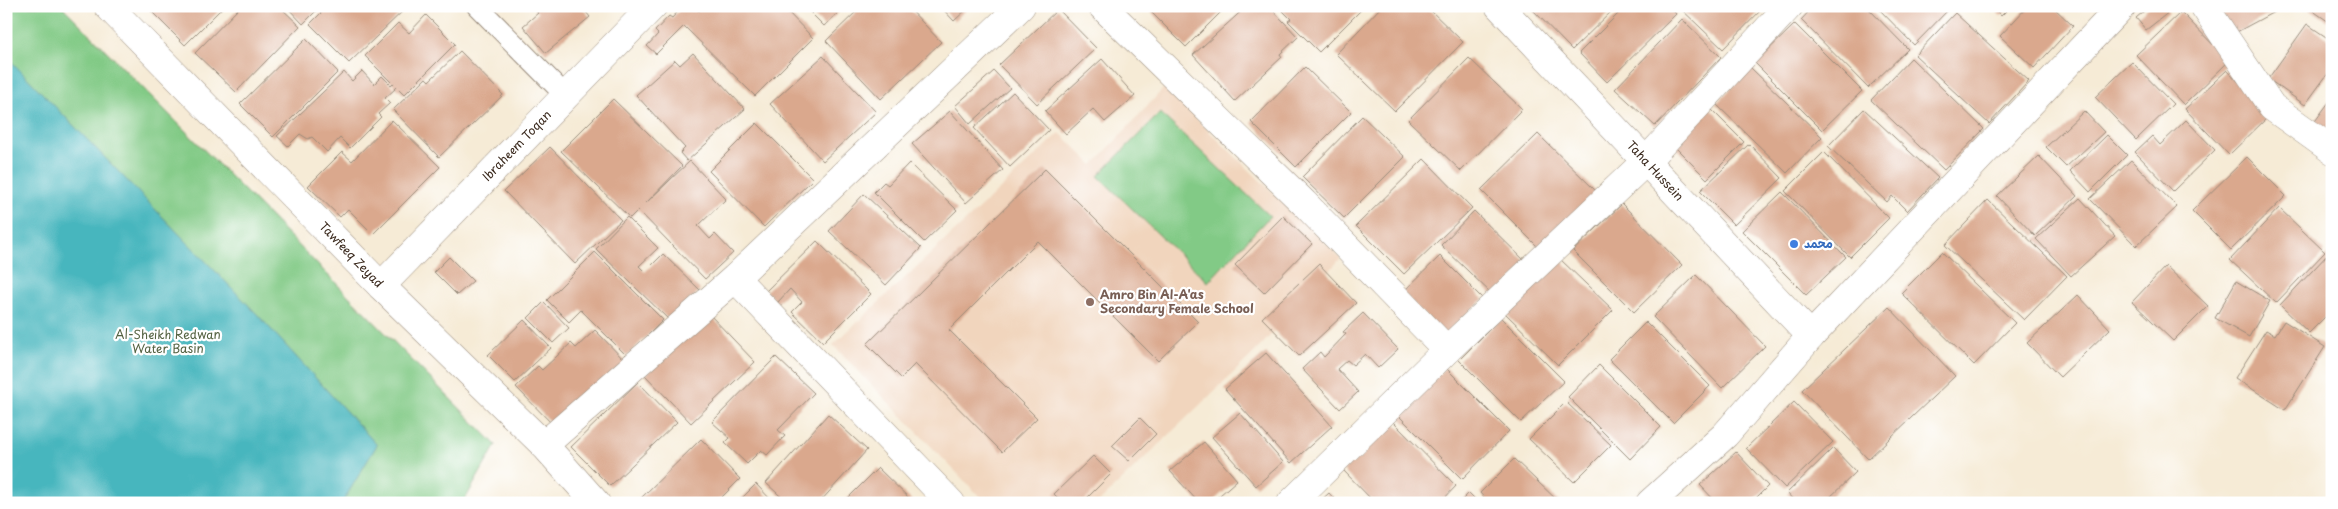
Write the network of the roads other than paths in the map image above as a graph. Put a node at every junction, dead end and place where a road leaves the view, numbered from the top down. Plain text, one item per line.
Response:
1 (108, 6) edge
2 (477, 6) edge
3 (653, 6) edge
4 (1021, 6) edge
5 (1102, 6) edge
6 (1499, 6) edge
7 (1788, 6) edge
8 (2122, 6) edge
9 (2204, 6) edge
10 (566, 96) junction
11 (2332, 150) edge
12 (1646, 161) junction
13 (735, 278) junction
14 (381, 286) junction
15 (1810, 336) junction
16 (1447, 350) junction
17 (544, 445) junction
18 (596, 503) edge
19 (951, 503) edge
20 (1291, 503) edge
21 (1650, 503) edge

1 - 14 street, Tawfeeq Zeyad
2 - 10 lane
3 - 10 street, Ibraheem Toqan
4 - 13 street
5 - 16 street
6 - 12 street, Taha Hussein
7 - 12 street
8 - 15 street
9 - 11 street
10 - 14 street, Ibraheem Toqan
12 - 15 street, Taha Hussein
12 - 16 street
13 - 17 street
13 - 19 street
14 - 17 street, Tawfeeq Zeyad
15 - 21 street
16 - 20 street
17 - 18 street, Tawfeeq Zeyad

